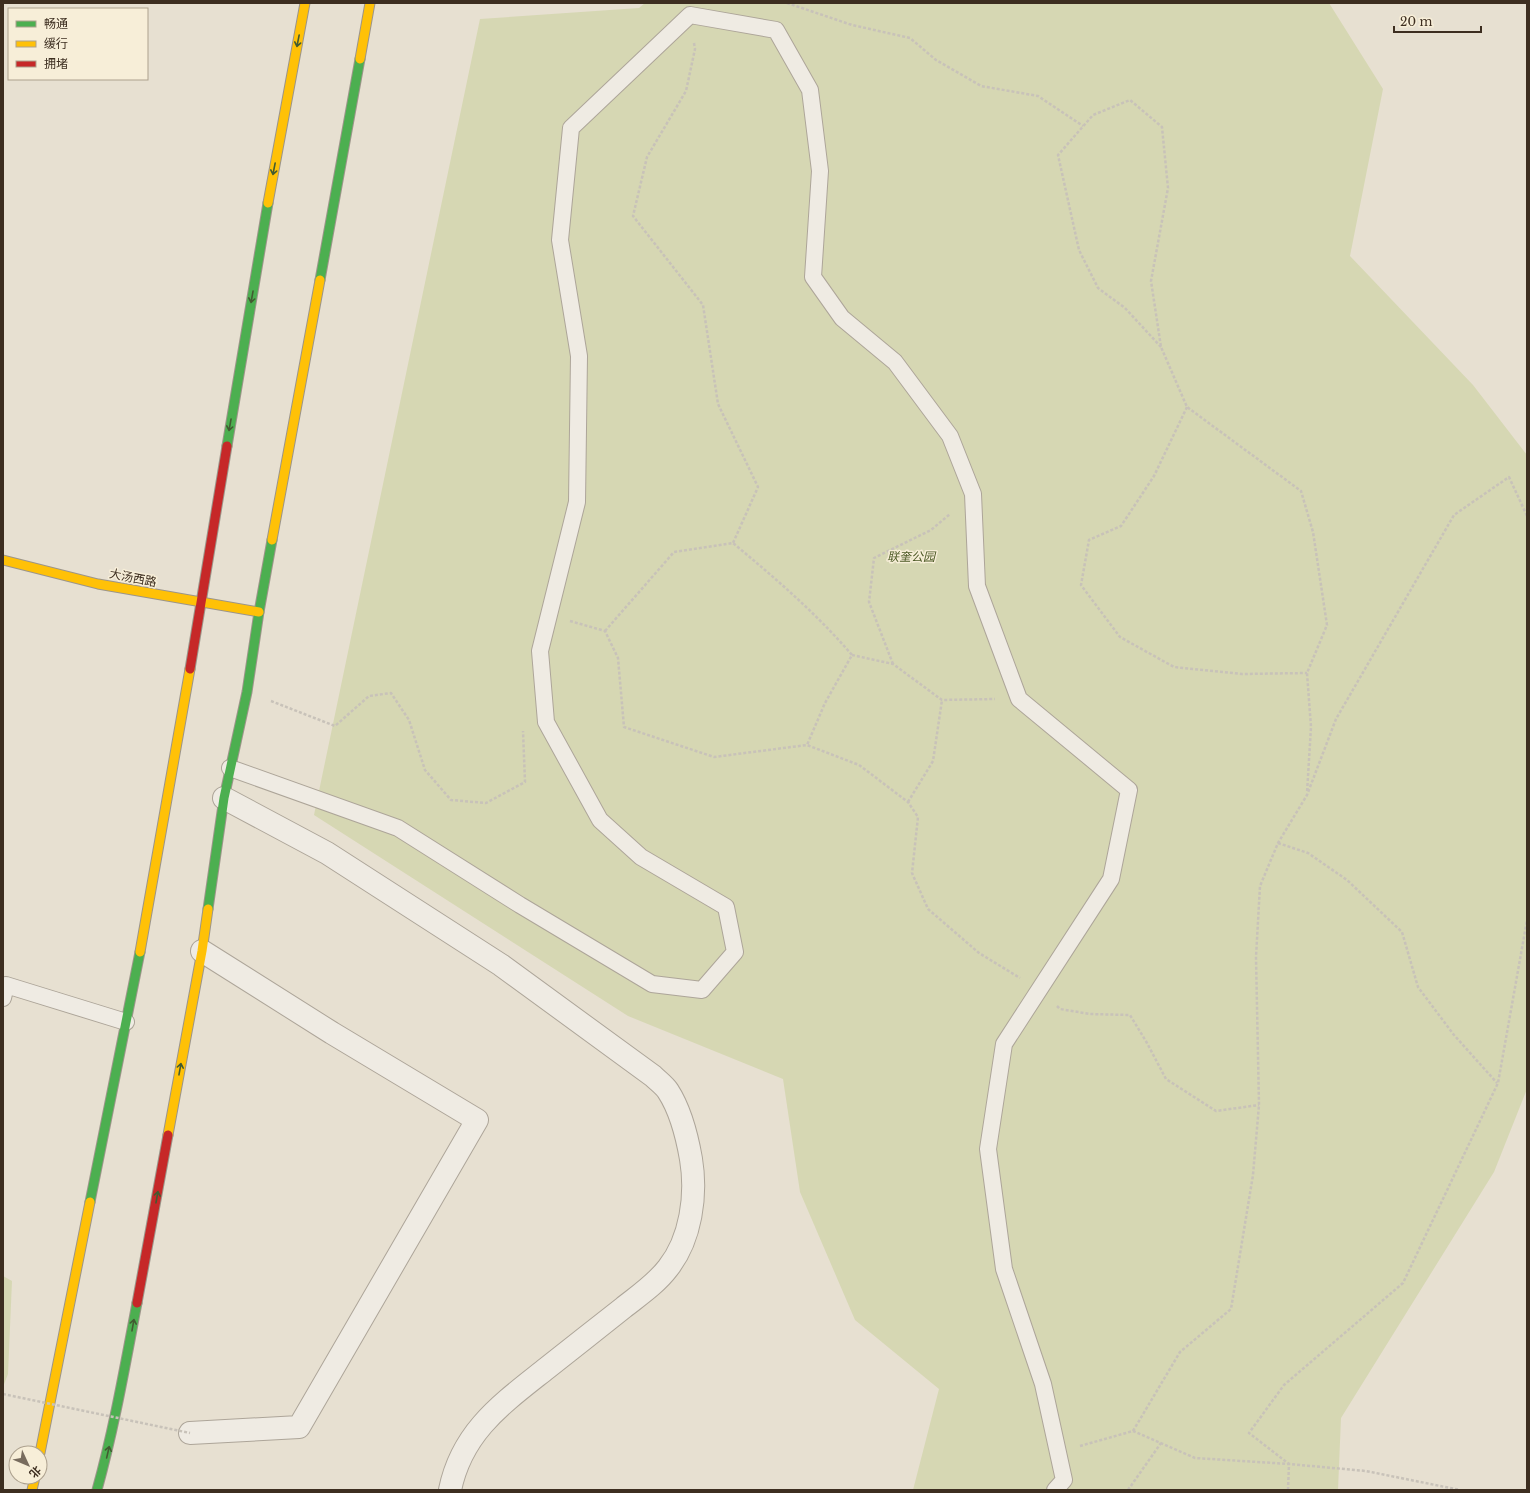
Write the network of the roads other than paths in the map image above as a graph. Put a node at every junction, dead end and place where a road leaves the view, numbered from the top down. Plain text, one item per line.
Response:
1 (305, 3) edge
2 (370, 3) edge
3 (3, 560) edge
4 (201, 602) junction
5 (259, 612) junction
6 (230, 768) junction
7 (224, 798) junction
8 (202, 951) junction
9 (4, 989) edge
10 (126, 1022) junction
11 (190, 1433) road end
12 (42, 1445) edge
13 (97, 1490) edge
14 (450, 1490) edge
15 (1055, 1490) edge

1 -> 4 main road
2 - 5 main road
3 - 4 main road, 大汤西路
4 - 5 main road, 大汤西路
4 - 10 main road
5 - 6 main road
6 - 7 main road
6 - 15 lane
7 - 8 main road
7 - 14 street
8 - 11 street
13 -> 8 main road
9 - 10 lane
10 - 12 main road

